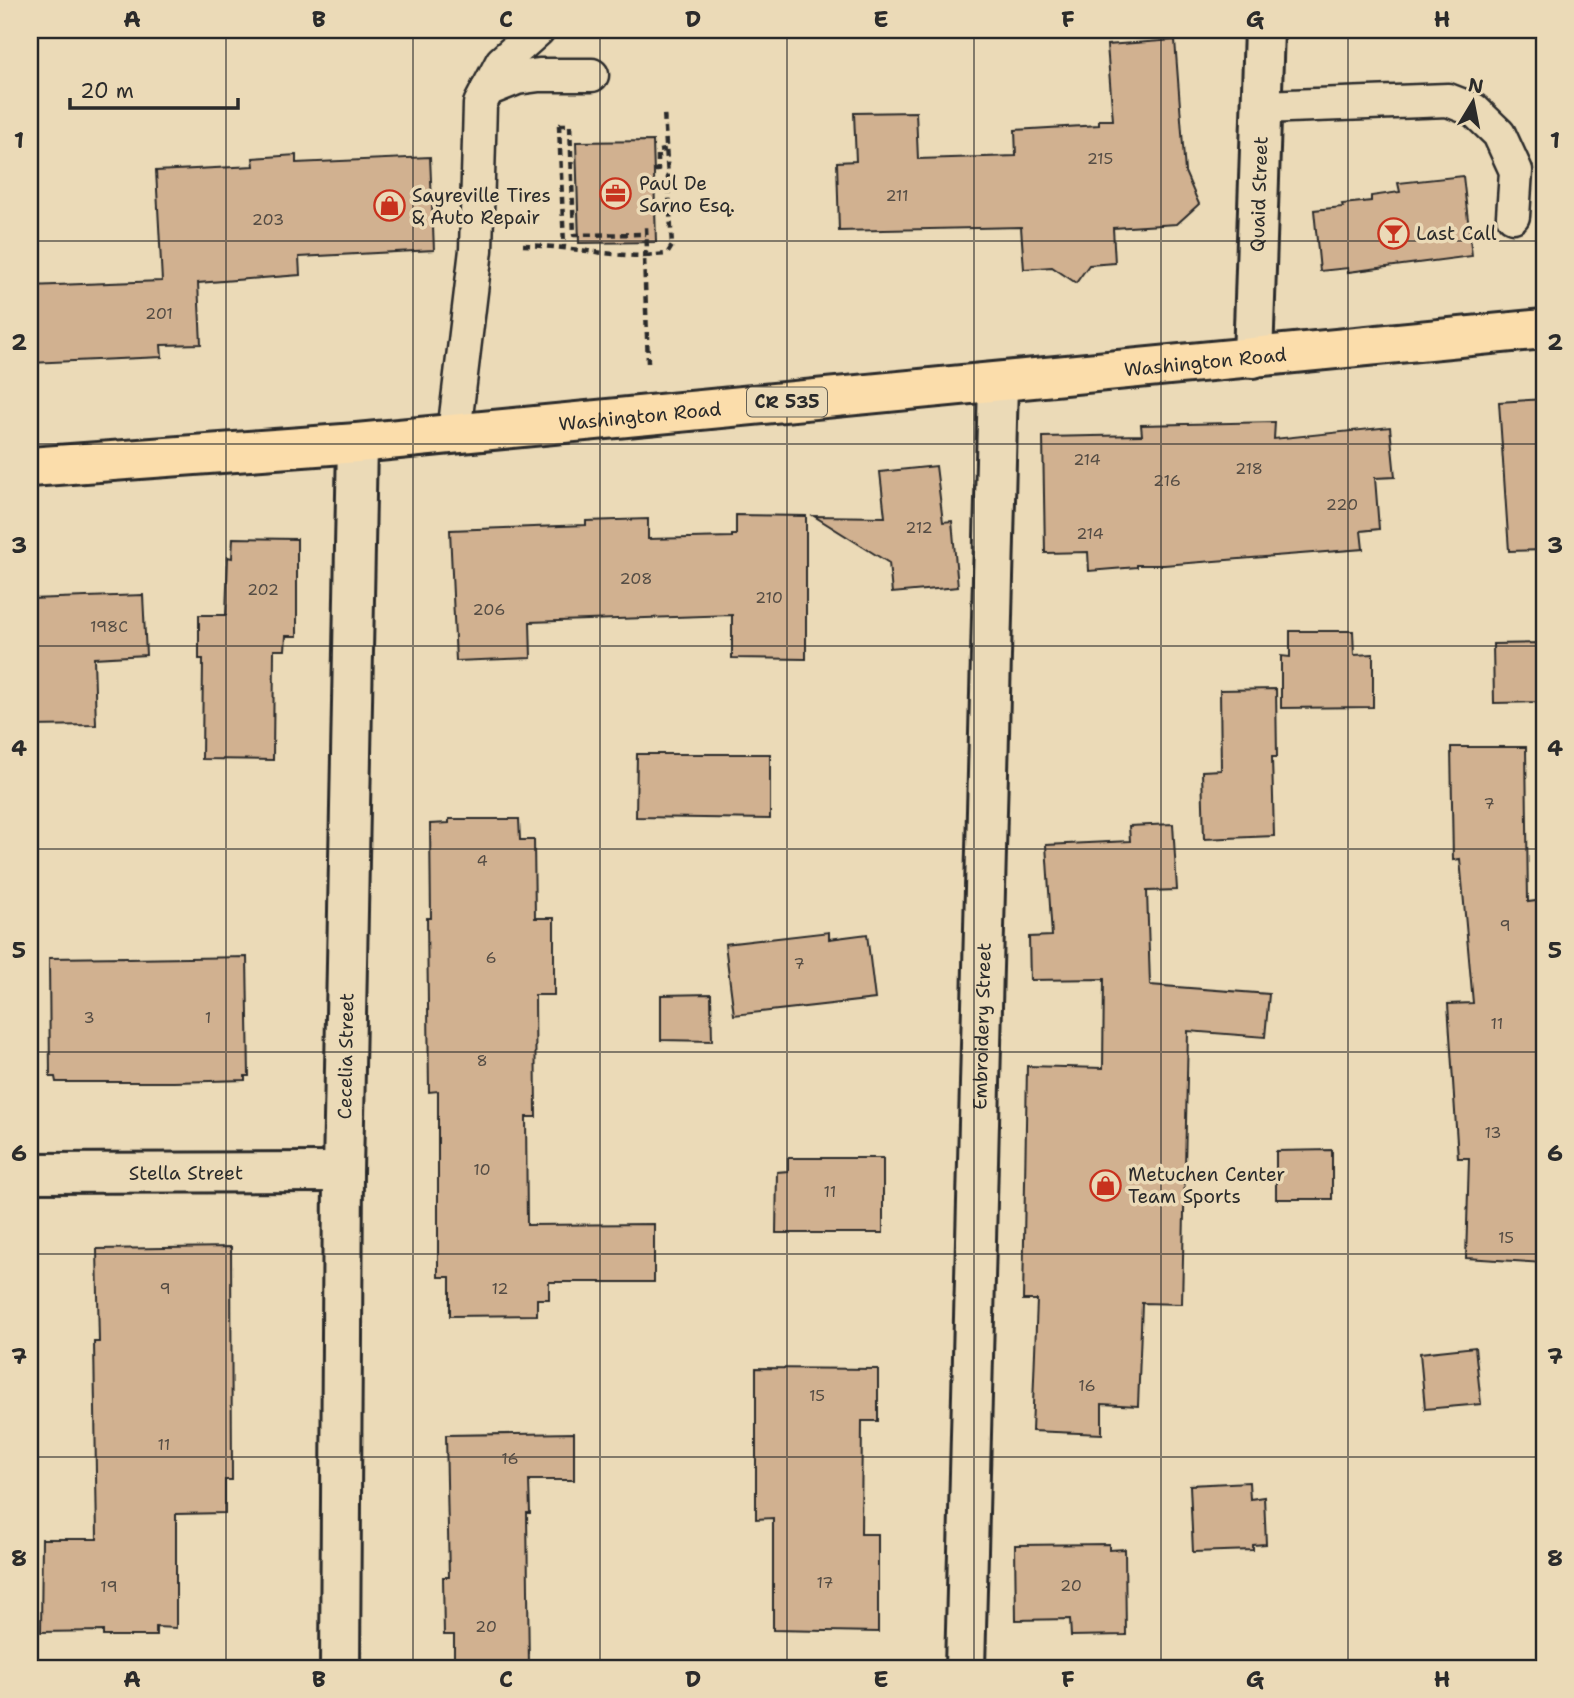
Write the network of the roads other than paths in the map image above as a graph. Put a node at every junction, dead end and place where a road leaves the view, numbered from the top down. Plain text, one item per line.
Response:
1 (538, 30) edge
2 (1264, 30) edge
3 (592, 75) dead end
4 (486, 90) junction
5 (1261, 107) junction
6 (1513, 216) dead end
7 (1544, 329) edge
8 (1254, 358) junction
9 (998, 383) junction
10 (454, 433) junction
11 (357, 443) junction
12 (30, 467) edge
13 (343, 1172) junction
14 (30, 1173) edge
15 (340, 1668) edge
16 (965, 1668) edge

1 - 4 lane
2 - 5 street, Quaid Street
3 - 4 lane
4 - 10 lane
5 - 6 lane
5 - 8 street, Quaid Street
7 - 8 main road, Washington Road / CR 535
8 - 9 main road, Washington Road / CR 535
9 - 10 main road, Washington Road / CR 535
9 - 16 street, Embroidery Street
10 - 11 main road, Washington Road / CR 535
11 - 12 main road, Washington Road / CR 535
11 - 13 street, Cecelia Street
13 - 14 street, Stella Street
13 - 15 street, Cecelia Street

